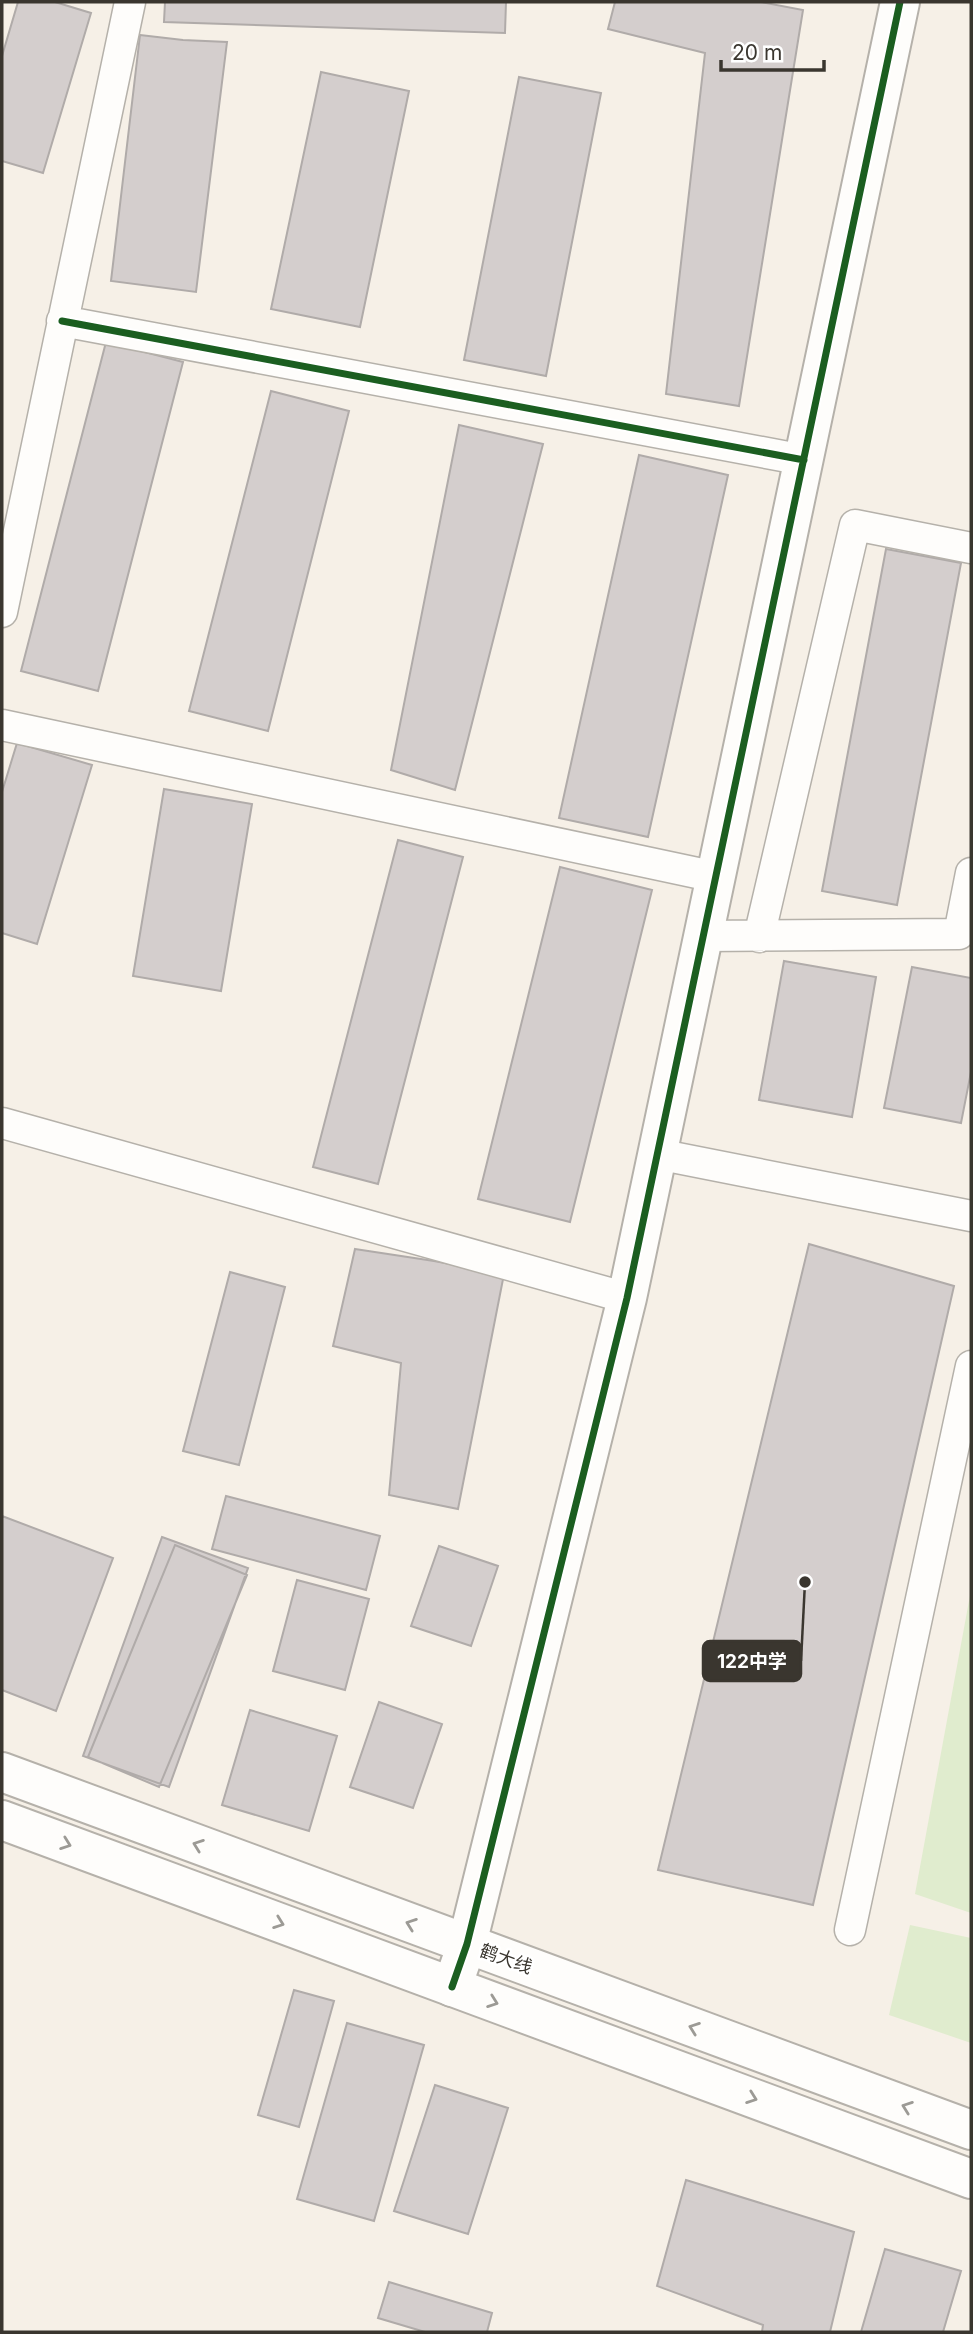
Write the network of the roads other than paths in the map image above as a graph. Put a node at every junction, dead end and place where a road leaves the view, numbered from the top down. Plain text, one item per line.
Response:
1 (130, 2) edge
2 (900, 2) edge
3 (62, 321) junction
4 (804, 460) junction
5 (971, 548) edge
6 (2, 612) edge
7 (2, 725) edge
8 (971, 873) edge
9 (716, 877) junction
10 (703, 936) junction
11 (760, 937) junction
12 (2, 1123) edge
13 (657, 1154) junction
14 (971, 1216) edge
15 (627, 1298) junction
16 (971, 1366) edge
17 (2, 1772) edge
18 (2, 1821) edge
19 (850, 1930) dead end
20 (467, 1944) junction
21 (452, 1987) junction
22 (971, 2130) edge
23 (971, 2179) edge

1 - 3 street
2 - 4 main road
3 - 4 street
3 - 6 street
4 - 9 main road
5 - 11 street
7 - 9 street
8 - 11 street
9 - 10 main road
10 - 11 street
10 - 13 main road
12 - 15 street
13 - 14 street
13 - 15 main road
15 - 20 main road
16 - 19 street
20 -> 17 main road, 鹤大线
18 -> 21 main road
20 - 21 main road
22 -> 20 main road, 鹤大线
21 -> 23 main road

